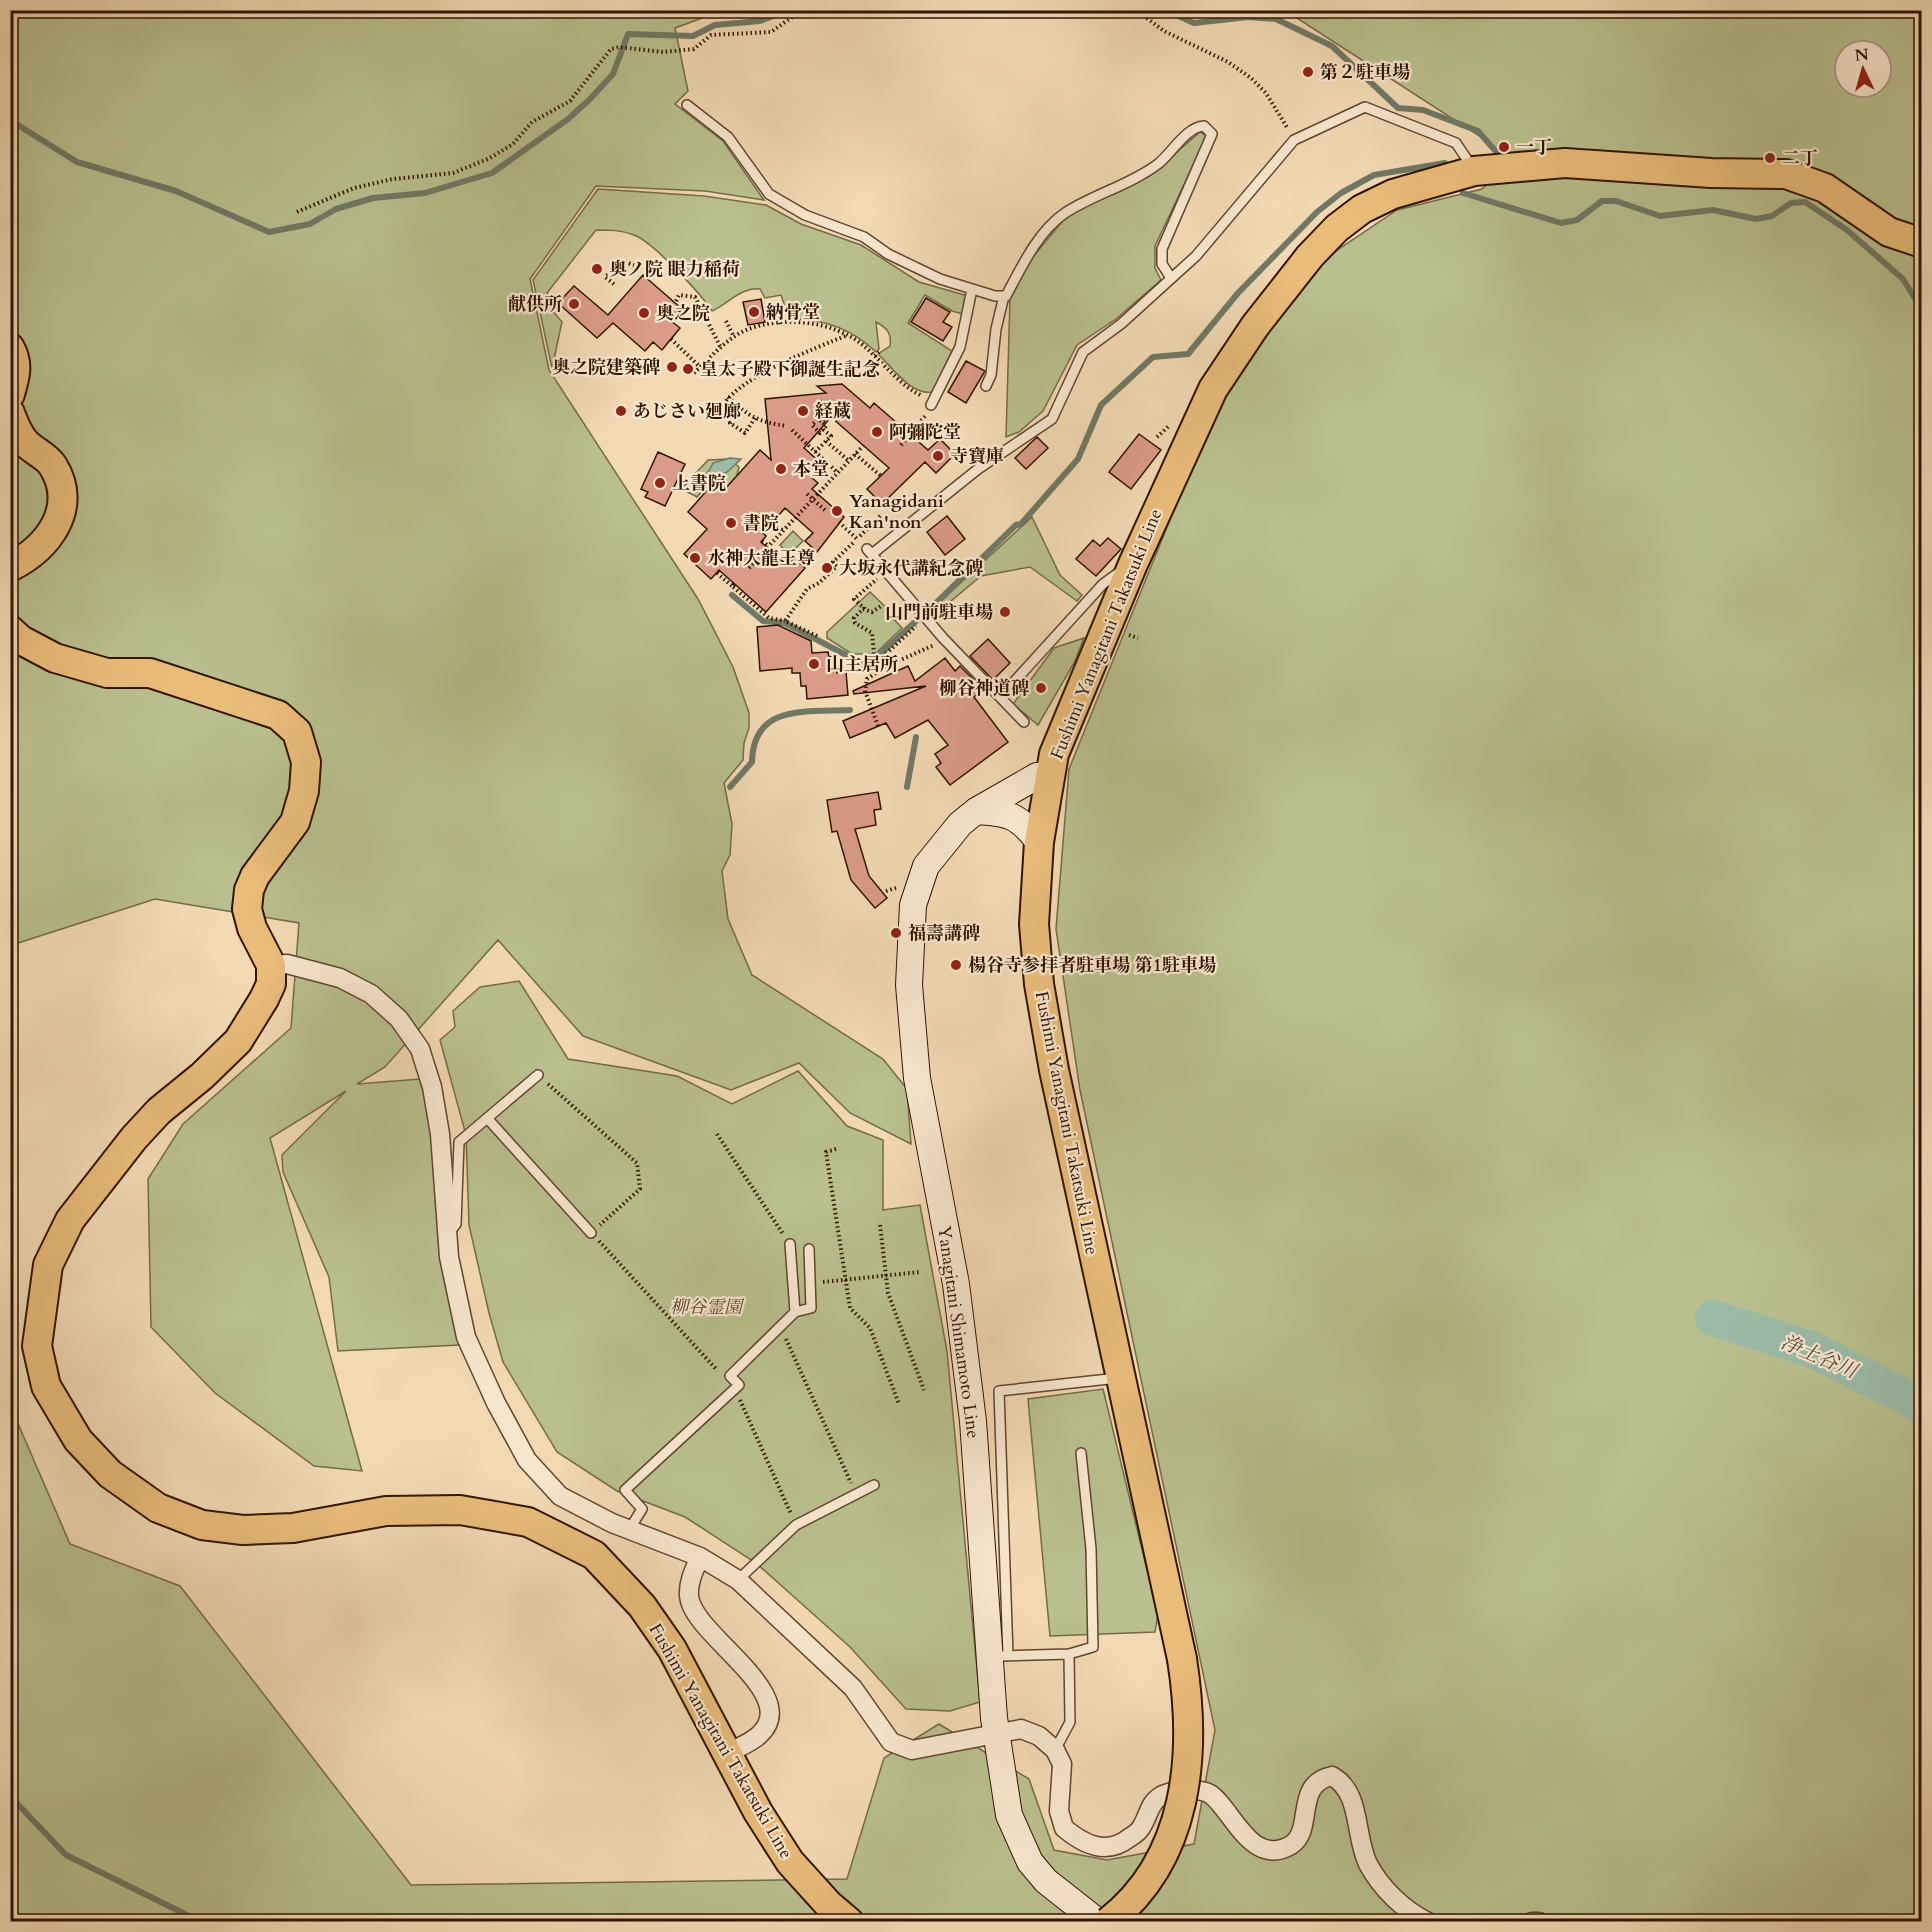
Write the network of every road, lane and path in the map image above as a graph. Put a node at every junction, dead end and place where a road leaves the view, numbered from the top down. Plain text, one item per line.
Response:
1 (802, 10) edge
2 (1136, 10) edge
3 (687, 105) dead end
4 (1294, 140) junction
5 (1474, 171) junction
6 (297, 212) dead end
7 (1922, 243) edge
8 (634, 265) dead end
9 (1171, 278) junction
10 (614, 284) dead end
11 (972, 289) junction
12 (1004, 296) junction
13 (676, 301) dead end
14 (778, 314) dead end
15 (706, 315) junction
16 (690, 320) dead end
17 (726, 321) dead end
18 (780, 324) junction
19 (848, 335) junction
20 (734, 337) junction
21 (671, 339) dead end
22 (10, 348) edge
23 (721, 348) junction
24 (879, 351) dead end
25 (875, 356) junction
26 (700, 367) junction
27 (694, 373) dead end
28 (986, 386) dead end
29 (10, 394) edge
30 (728, 397) junction
31 (820, 401) dead end
32 (933, 401) junction
33 (10, 413) edge
34 (755, 418) junction
35 (822, 422) junction
36 (788, 426) dead end
37 (823, 429) junction
38 (792, 430) dead end
39 (826, 441) junction
40 (901, 445) dead end
41 (863, 446) dead end
42 (815, 452) junction
43 (855, 454) junction
44 (849, 461) junction
45 (838, 473) junction
46 (881, 476) dead end
47 (807, 494) dead end
48 (813, 500) junction
49 (827, 512) dead end
50 (764, 514) dead end
51 (881, 515) dead end
52 (839, 522) dead end
53 (783, 531) junction
54 (855, 538) dead end
55 (762, 541) dead end
56 (768, 546) junction
57 (764, 551) dead end
58 (758, 558) dead end
59 (1133, 564) junction
60 (10, 567) edge
61 (749, 568) dead end
62 (886, 571) junction
63 (717, 573) dead end
64 (881, 606) dead end
65 (865, 609) junction
66 (785, 621) junction
67 (916, 626) dead end
68 (10, 630) edge
69 (817, 636) dead end
70 (943, 638) junction
71 (875, 661) junction
72 (885, 667) junction
73 (880, 670) junction
74 (889, 675) dead end
75 (1003, 694) dead end
76 (1024, 722) dead end
77 (878, 726) dead end
78 (1049, 775) junction
79 (976, 811) junction
80 (1039, 842) junction
81 (893, 888) dead end
82 (886, 891) dead end
83 (271, 965) junction
84 (538, 1075) joint
85 (487, 1118) junction
86 (717, 1134) dead end
87 (836, 1149) dead end
88 (880, 1225) dead end
89 (591, 1233) junction
90 (447, 1235) junction
91 (790, 1244) joint
92 (809, 1249) dead end
93 (920, 1272) dead end
94 (886, 1276) junction
95 (846, 1280) junction
96 (810, 1283) junction
97 (795, 1312) junction
98 (780, 1326) junction
99 (1120, 1377) junction
100 (735, 1389) junction
101 (924, 1390) dead end
102 (898, 1404) dead end
103 (1081, 1453) dead end
104 (874, 1485) dead end
105 (856, 1494) junction
106 (796, 1525) junction
107 (629, 1530) junction
108 (700, 1557) junction
109 (738, 1580) junction
110 (1069, 1654) junction
111 (999, 1656) junction
112 (996, 1736) junction
113 (1055, 1750) junction
114 (727, 1754) junction
115 (849, 1922) edge
116 (1098, 1922) edge
117 (1108, 1922) edge
118 (1428, 1922) edge
119 (1532, 1922) edge
120 (1539, 1922) edge

1 - 6 path
2 - 4 path
3 - 11 lane
4 - 5 lane
4 - 9 lane
5 - 7 main road, Fushimi Yanagitani Takatsuki Line
5 - 59 main road, Fushimi Yanagitani Takatsuki Line
8 - 10 path
9 - 12 lane
9 - 62 lane
11 - 12 lane
11 - 32 lane
12 - 28 lane
13 - 15 path
14 - 18 path
15 - 16 path
15 - 23 path
17 - 20 path
18 - 19 path
18 - 20 path
19 - 25 path
19 - 30 path
20 - 23 path
21 - 26 path
22 - 29 main road
23 - 26 path
24 - 25 path
25 - 32 path
26 - 27 path
30 - 34 path
30 - 34 path
31 - 35 path
32 - 40 path
33 - 60 main road
34 - 36 path
35 - 37 path
35 - 37 path
37 - 39 path
38 - 42 path
39 - 42 path
39 - 44 path
41 - 43 path
42 - 45 path
43 - 44 path
43 - 46 path
44 - 45 path
45 - 48 path
47 - 48 path
48 - 49 path
48 - 53 path
50 - 53 path
51 - 66 path
52 - 54 path
53 - 56 path
55 - 56 path
56 - 57 path
58 - 61 path
59 - 75 lane
59 - 78 main road, Fushimi Yanagitani Takatsuki Line
62 - 65 path
62 - 70 lane
63 - 66 path
64 - 65 path
65 - 71 path
66 - 69 path
67 - 71 path
68 - 83 main road
70 - 72 path
70 - 76 lane
71 - 73 path
72 - 73 path
72 - 74 path
73 - 77 path
78 - 79 main road, Yanagitani Shimamoto Line
78 - 80 main road, Fushimi Yanagitani Takatsuki Line
79 - 80 main road
79 - 111 main road, Yanagitani Shimamoto Line
80 - 99 main road, Fushimi Yanagitani Takatsuki Line
81 - 82 path
83 - 90 street
83 - 114 main road, Fushimi Yanagitani Takatsuki Line
84 - 85 lane
84 - 89 path
85 - 89 lane
85 - 90 lane
86 - 91 path
87 - 95 path
88 - 94 path
89 - 100 path
90 - 107 street
91 - 97 lane
92 - 96 lane
93 - 94 path
94 - 95 path
94 - 101 path
95 - 96 path
95 - 102 path
96 - 97 lane
97 - 98 lane
98 - 100 lane
98 - 105 path
99 - 111 lane
99 - 117 main road, Fushimi Yanagitani Takatsuki Line, bridge
100 - 106 path
100 - 107 lane
103 - 110 lane
104 - 105 lane
105 - 106 lane
106 - 109 lane
107 - 108 street
108 - 109 street
108 - 114 street
109 - 112 street
110 - 111 lane
110 - 113 lane
111 - 112 main road, Yanagitani Shimamoto Line
112 - 113 street
112 - 116 main road, Yanagitani Shimamoto Line
113 - 118 street
114 - 115 main road, Fushimi Yanagitani Takatsuki Line
119 - 120 street

